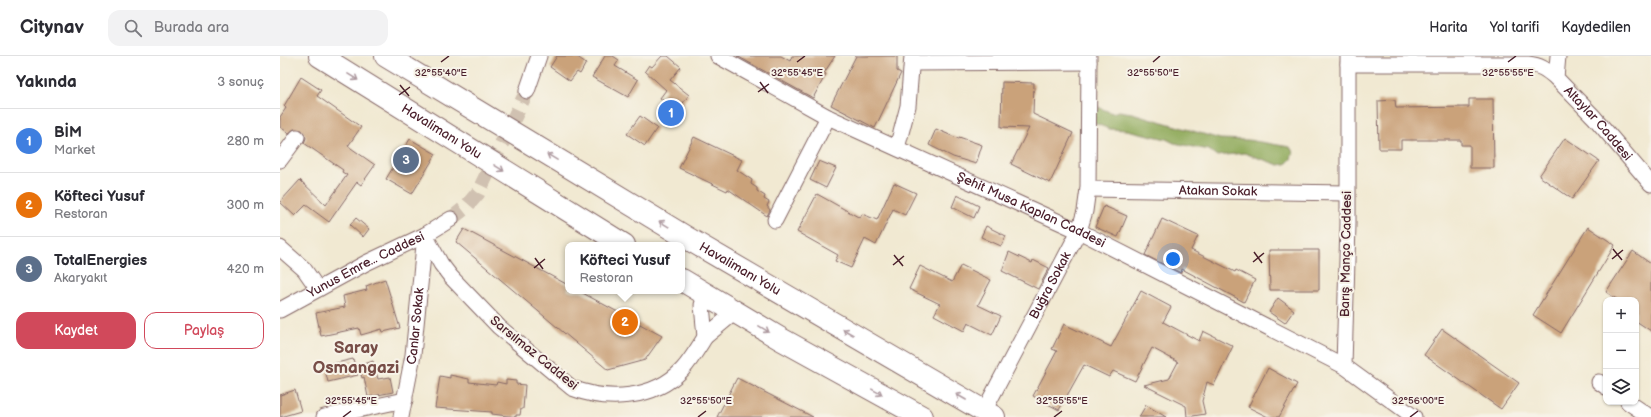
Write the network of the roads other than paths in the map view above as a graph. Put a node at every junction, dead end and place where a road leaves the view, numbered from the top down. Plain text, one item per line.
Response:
1 (320, 56) edge
2 (386, 56) edge
3 (538, 56) edge
4 (718, 56) edge
5 (1558, 58) edge
6 (1089, 59) edge
7 (912, 60) edge
8 (1348, 60) edge
9 (1556, 78) junction
10 (527, 92) tunnel mouth
11 (828, 117) junction
12 (297, 137) dead end
13 (897, 148) junction
14 (280, 160) edge
15 (1651, 184) edge
16 (1088, 189) junction
17 (1347, 193) junction
18 (451, 219) tunnel mouth
19 (775, 220) dead end
20 (1079, 231) junction
21 (425, 235) junction
22 (619, 242) edge
23 (280, 248) edge
24 (685, 282) edge
25 (318, 289) junction
26 (708, 296) junction
27 (280, 310) edge
28 (736, 312) junction
29 (705, 337) junction
30 (1344, 366) junction
31 (405, 400) junction
32 (1632, 405) edge
33 (989, 414) edge
34 (324, 417) edge
35 (401, 417) edge
36 (922, 417) edge
37 (1414, 417) edge
38 (1650, 417) edge

1 -> 22 highway, Havalimanı Yolu
33 -> 2 highway, Havalimanı Yolu
3 - 10 street
4 - 11 street, Şehit Musa Kaplan Caddesi
5 - 9 street, Altaylar Caddesi
6 - 7 street
6 - 16 street, Buğra Sokak
7 - 13 street
8 - 9 street
8 - 17 street, Barış Manço Caddesi
9 - 15 street, Altaylar Caddesi
11 - 13 street, Şehit Musa Kaplan Caddesi
11 - 19 street
12 - 14 street
13 - 20 street, Şehit Musa Kaplan Caddesi
16 - 17 street, Atakan Sokak
16 - 20 street, Buğra Sokak
17 - 30 street, Barış Manço Caddesi
18 - 21 street, Yunus Emre... Caddesi
20 - 30 street, Şehit Musa Kaplan Caddesi
20 - 33 street, Buğra Sokak
21 - 25 street, Yunus Emre... Caddesi
21 - 29 street, Sarsılmaz Caddesi
21 - 31 street, Canlar Sokak
23 - 25 street
24 - 26 highway
25 - 27 street, Yunus Emre... Caddesi
26 - 28 highway
26 - 29 street
28 - 29 street, Sarsılmaz Caddesi
28 -> 36 highway
30 - 37 street
31 - 34 street
31 - 35 street, Canlar Sokak
32 - 38 street

